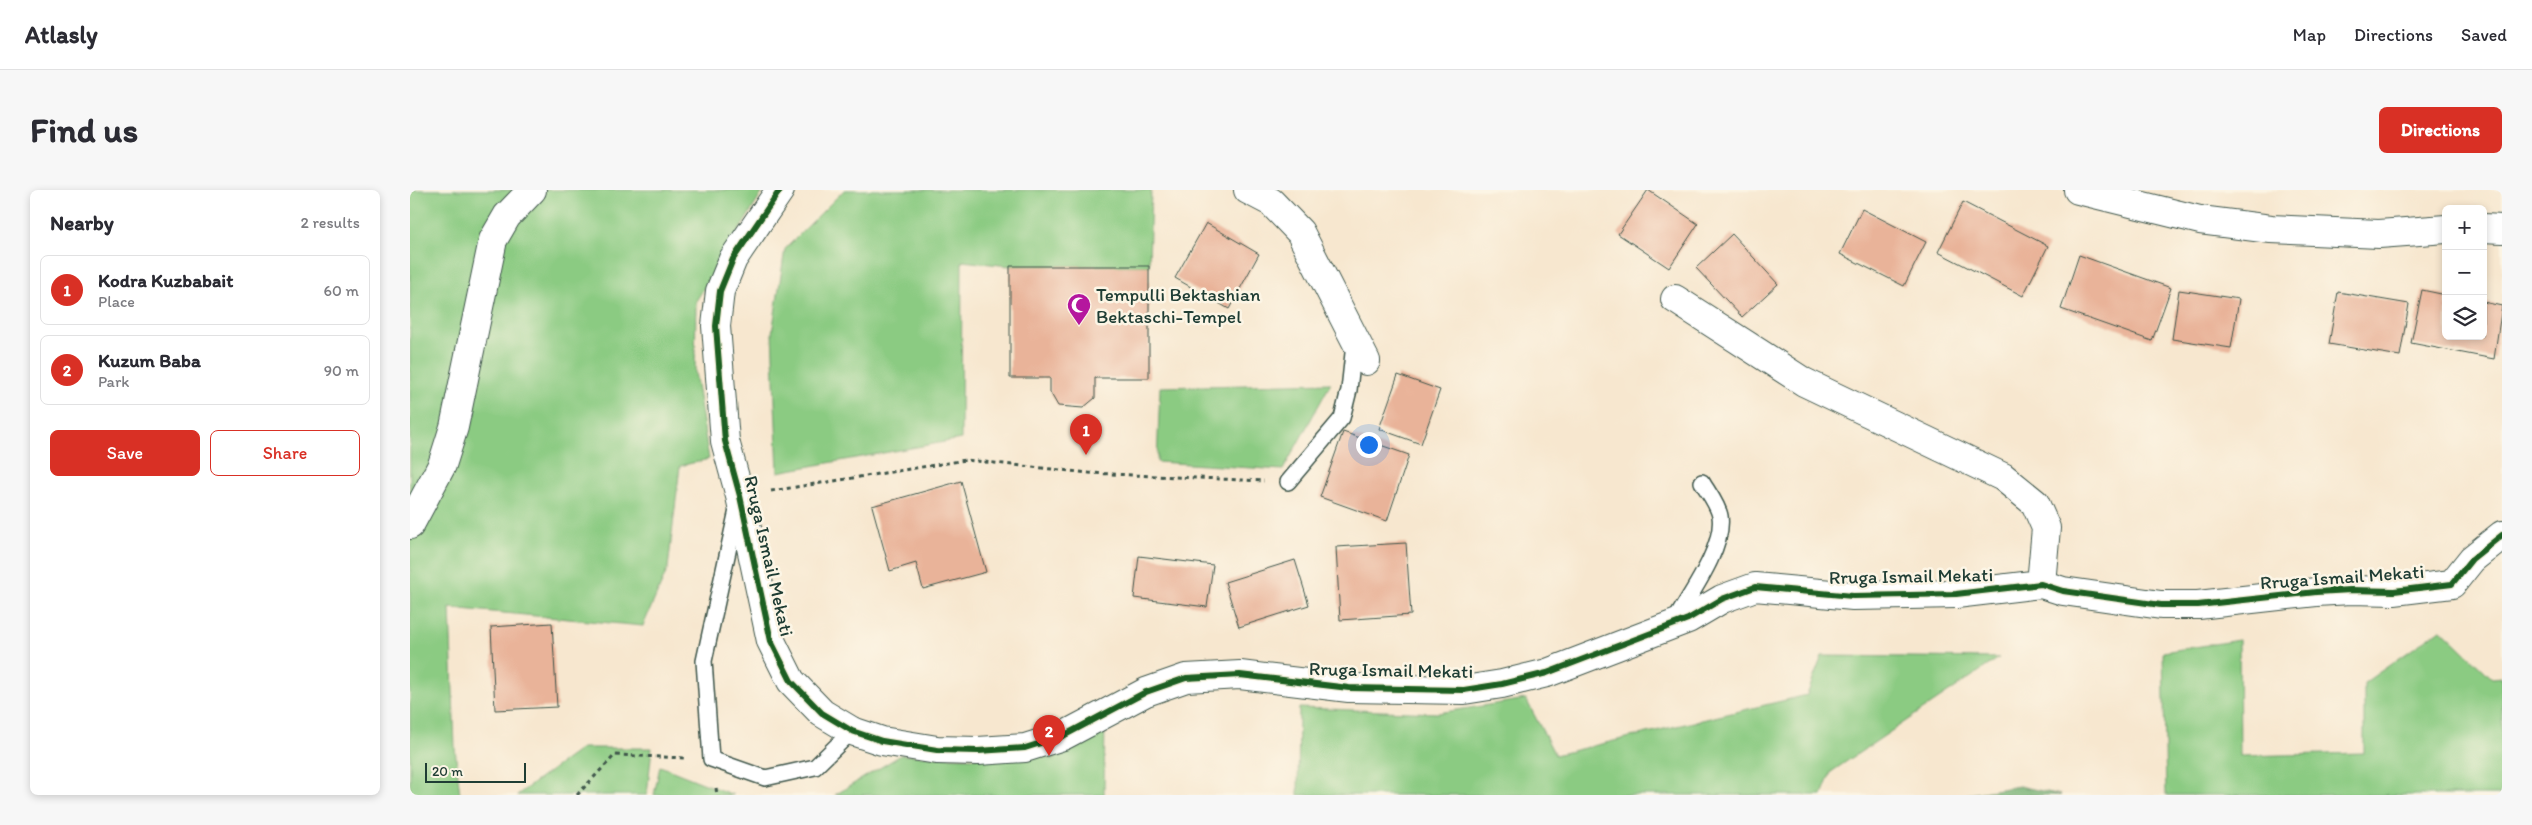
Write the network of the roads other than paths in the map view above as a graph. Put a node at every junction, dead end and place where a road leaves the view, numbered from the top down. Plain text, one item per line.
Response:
1 (532, 190) edge
2 (780, 190) edge
3 (2078, 190) edge
4 (1264, 194) edge
5 (2487, 228) edge
6 (2502, 228) edge
7 (2442, 229) edge
8 (1675, 299) dead end
9 (1360, 350) joint
10 (1288, 482) road end
11 (1702, 482) dead end
12 (740, 496) junction
13 (410, 525) edge
14 (2502, 535) edge
15 (2040, 584) junction
16 (1672, 624) junction
17 (852, 731) junction

1 - 13 street
2 - 12 street, Rruga Ismail Mekati
3 - 7 street
4 - 9 street
5 - 6 street
8 - 15 street
9 - 10 lane
11 - 16 lane
12 - 17 street, Rruga Ismail Mekati
12 - 17 lane
14 - 15 street, Rruga Ismail Mekati
15 - 16 street, Rruga Ismail Mekati
16 - 17 street, Rruga Ismail Mekati

